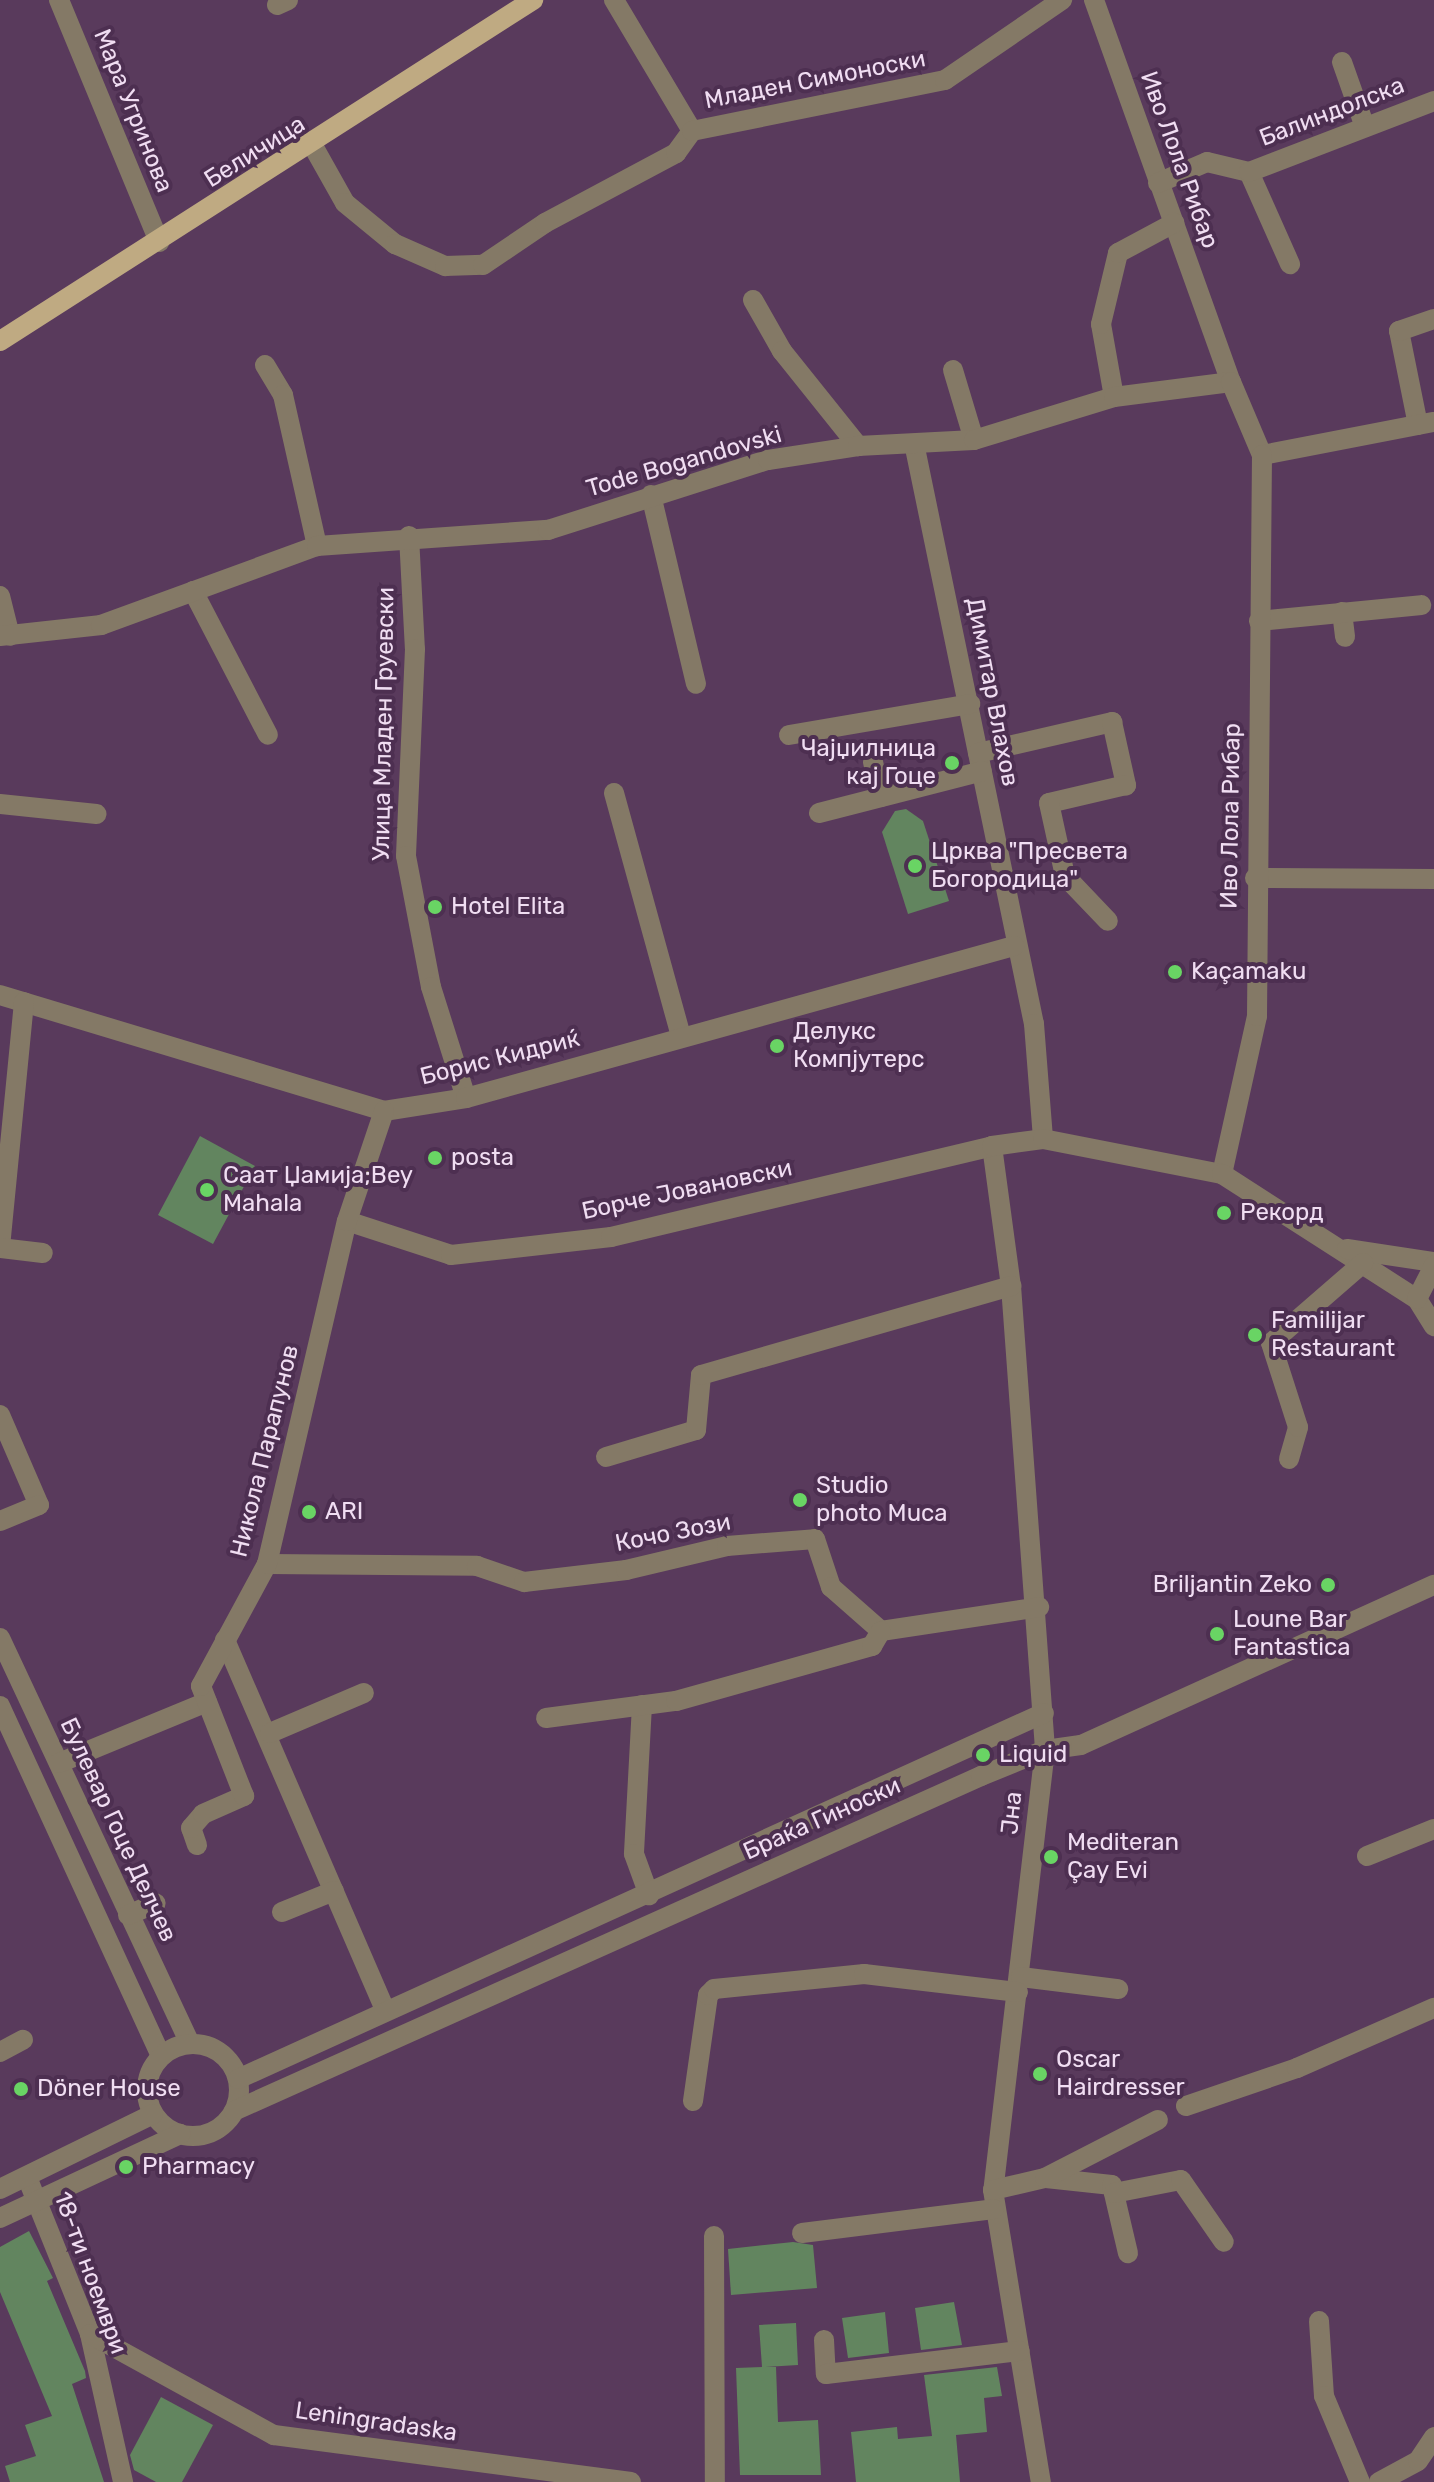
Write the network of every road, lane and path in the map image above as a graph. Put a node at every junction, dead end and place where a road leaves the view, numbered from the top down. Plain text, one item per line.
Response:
1 (59, 0) edge
2 (533, 0) edge
3 (614, 0) edge
4 (1062, 0) edge
5 (1094, 0) edge
6 (1342, 62) dead end
7 (1434, 101) edge
8 (1365, 127) junction
9 (692, 131) junction
10 (313, 146) junction
11 (1249, 172) junction
12 (1158, 183) junction
13 (1174, 223) junction
14 (159, 242) junction
15 (1290, 264) dead end
16 (753, 300) dead end
17 (1434, 319) edge
18 (0, 341) edge
19 (265, 365) dead end
20 (953, 370) dead end
21 (1231, 382) junction
22 (1114, 397) junction
23 (1426, 424) edge
24 (974, 440) junction
25 (858, 446) junction
26 (915, 448) junction
27 (1262, 455) junction
28 (651, 495) junction
29 (409, 536) junction
30 (317, 546) junction
31 (193, 591) junction
32 (0, 596) edge
33 (1421, 605) dead end
34 (1342, 612) junction
35 (1259, 621) junction
36 (5, 636) edge
37 (1345, 637) dead end
38 (696, 684) dead end
39 (970, 704) junction
40 (268, 735) dead end
41 (789, 735) dead end
42 (873, 762) dead end
43 (980, 762) junction
44 (614, 793) dead end
45 (881, 797) junction
46 (0, 804) edge
47 (819, 813) dead end
48 (96, 814) dead end
49 (1255, 878) junction
50 (1434, 879) edge
51 (1108, 921) dead end
52 (1014, 946) junction
53 (0, 995) edge
54 (24, 1002) junction
55 (681, 1036) junction
56 (466, 1098) junction
57 (384, 1111) junction
58 (1043, 1139) junction
59 (992, 1146) junction
60 (1222, 1174) junction
61 (347, 1221) junction
62 (0, 1248) edge
63 (1340, 1248) junction
64 (43, 1253) dead end
65 (1363, 1263) junction
66 (1434, 1264) edge
67 (1011, 1286) junction
68 (1417, 1299) junction
69 (1434, 1326) edge
70 (0, 1415) edge
71 (606, 1457) dead end
72 (1289, 1459) dead end
73 (0, 1521) edge
74 (267, 1564) junction
75 (1434, 1585) edge
76 (1039, 1607) junction
77 (881, 1631) junction
78 (0, 1638) edge
79 (225, 1640) junction
80 (364, 1693) dead end
81 (207, 1702) junction
82 (642, 1705) junction
83 (0, 1706) edge
84 (1044, 1713) junction
85 (546, 1718) dead end
86 (270, 1733) junction
87 (1045, 1750) junction
88 (59, 1763) junction
89 (1434, 1829) edge
90 (197, 1845) dead end
91 (1367, 1856) dead end
92 (334, 1891) junction
93 (649, 1895) junction
94 (156, 1903) dead end
95 (282, 1912) dead end
96 (128, 1915) junction
97 (1020, 1984) junction
98 (1118, 1989) dead end
99 (1434, 2008) edge
100 (385, 2010) junction
101 (23, 2040) dead end
102 (190, 2043) junction
103 (0, 2052) edge
104 (161, 2056) junction
105 (238, 2079) junction
106 (693, 2101) dead end
107 (1186, 2106) dead end
108 (234, 2111) junction
109 (153, 2114) junction
110 (1158, 2120) dead end
111 (180, 2134) junction
112 (27, 2177) junction
113 (1045, 2178) junction
114 (0, 2189) edge
115 (1114, 2193) junction
116 (994, 2199) junction
117 (36, 2200) junction
118 (0, 2218) edge
119 (802, 2233) dead end
120 (714, 2236) dead end
121 (1224, 2242) dead end
122 (1128, 2253) dead end
123 (1319, 2321) dead end
124 (90, 2334) junction
125 (824, 2340) dead end
126 (1020, 2351) junction
127 (1433, 2446) edge
128 (123, 2482) edge
129 (631, 2482) edge
130 (715, 2482) edge
131 (1041, 2482) edge
132 (1360, 2482) edge
133 (1379, 2482) edge

1 - 14 street, Мара Угринова
2 - 10 main road, Беличица
3 - 9 street
4 - 9 street, Младен Симоноски
5 - 12 street, Иво Лола Рибар
6 - 8 street
7 - 8 street, Балиндолска
8 - 11 street, Балиндолска
9 - 10 street, Младен Симоноски
10 - 14 main road, Беличица
11 - 12 street, Балиндолска
11 - 15 street
12 - 13 street, Иво Лола Рибар
13 - 21 street, Иво Лола Рибар
13 - 22 street
14 - 18 main road, Беличица
16 - 25 street
17 - 23 street
19 - 30 street
20 - 24 street
21 - 22 street, Tode Bogandovski
21 - 27 street
22 - 24 street, Tode Bogandovski
23 - 27 street
24 - 26 street, Tode Bogandovski
25 - 26 street, Tode Bogandovski
25 - 28 street, Tode Bogandovski
26 - 39 street, Димитар Влахов
27 - 35 street, Иво Лола Рибар
28 - 29 street, Tode Bogandovski
28 - 38 street
29 - 30 street, Tode Bogandovski
29 - 56 street, Улица Младен Груевски
30 - 31 street, Tode Bogandovski
31 - 36 street, Tode Bogandovski
31 - 40 street
32 - 36 street
33 - 34 street
34 - 35 street
34 - 37 street
35 - 49 street, Иво Лола Рибар
39 - 41 street
39 - 43 street, Димитар Влахов
42 - 45 street
43 - 45 street
43 - 51 street
43 - 52 street, Димитар Влахов
44 - 55 street
45 - 47 street
46 - 48 street
49 - 50 street
49 - 60 street, Иво Лола Рибар
52 - 55 street, Борис Кидриќ
52 - 58 street, Димитар Влахов
53 - 54 street, Борис Кидриќ
54 - 57 street, Борис Кидриќ
54 - 62 street
55 - 56 street, Борис Кидриќ
56 - 57 street, Борис Кидриќ
57 - 61 street, Никола Парапунов
58 - 59 street, Борче Јовановски
58 - 60 street, Борче Јовановски
59 - 61 street, Борче Јовановски
59 - 67 street, Јна
60 - 63 street
61 - 74 street, Никола Парапунов
62 - 64 street
63 - 65 street
63 - 66 street
65 - 68 street
65 - 72 street
66 - 68 street
67 - 71 street
67 - 76 street, Јна
68 - 69 street
70 - 73 street
74 - 77 street, Кочо Зози
74 - 79 street, Никола Парапунов
75 - 87 street, Браќа Гиноски
76 - 77 street
76 - 84 street, Јна
77 - 82 street
78 - 88 street, Булевар Гоце Делчев
79 - 81 street, Никола Парапунов
79 - 86 street
80 - 86 street
81 - 88 street
81 - 90 street
82 - 85 street
82 - 93 street
83 - 104 street
84 - 87 street, Јна
84 - 93 street, Браќа Гиноски
86 - 92 street
87 - 97 street, Јна
87 - 108 street, Браќа Гиноски
88 - 96 street, Булевар Гоце Делчев
89 - 91 street
92 - 95 street
92 - 100 street
93 - 100 street, Браќа Гиноски
94 - 96 street
96 - 102 street, Булевар Гоце Делчев
97 - 98 street
97 - 106 street
97 - 116 street, Јна
99 - 107 street
100 - 105 street, Браќа Гиноски
101 - 103 street
102 - 104 street
102 - 105 street
104 - 109 street
105 - 108 street
108 - 111 street, Браќа Гиноски
109 - 111 street
109 - 112 street
110 - 113 street
111 - 117 street, Браќа Гиноски
112 - 114 street
112 - 117 street, 18-ти ноември
113 - 115 street
113 - 116 street
115 - 121 street
115 - 122 street
116 - 119 street
116 - 126 street, Јна
117 - 118 street, Браќа Гиноски
117 - 124 street, 18-ти ноември
120 - 130 street
123 - 132 street
124 - 128 street, 18-ти ноември
124 - 129 street, Leningradaska
125 - 126 street
126 - 131 street, Јна
127 - 133 street

